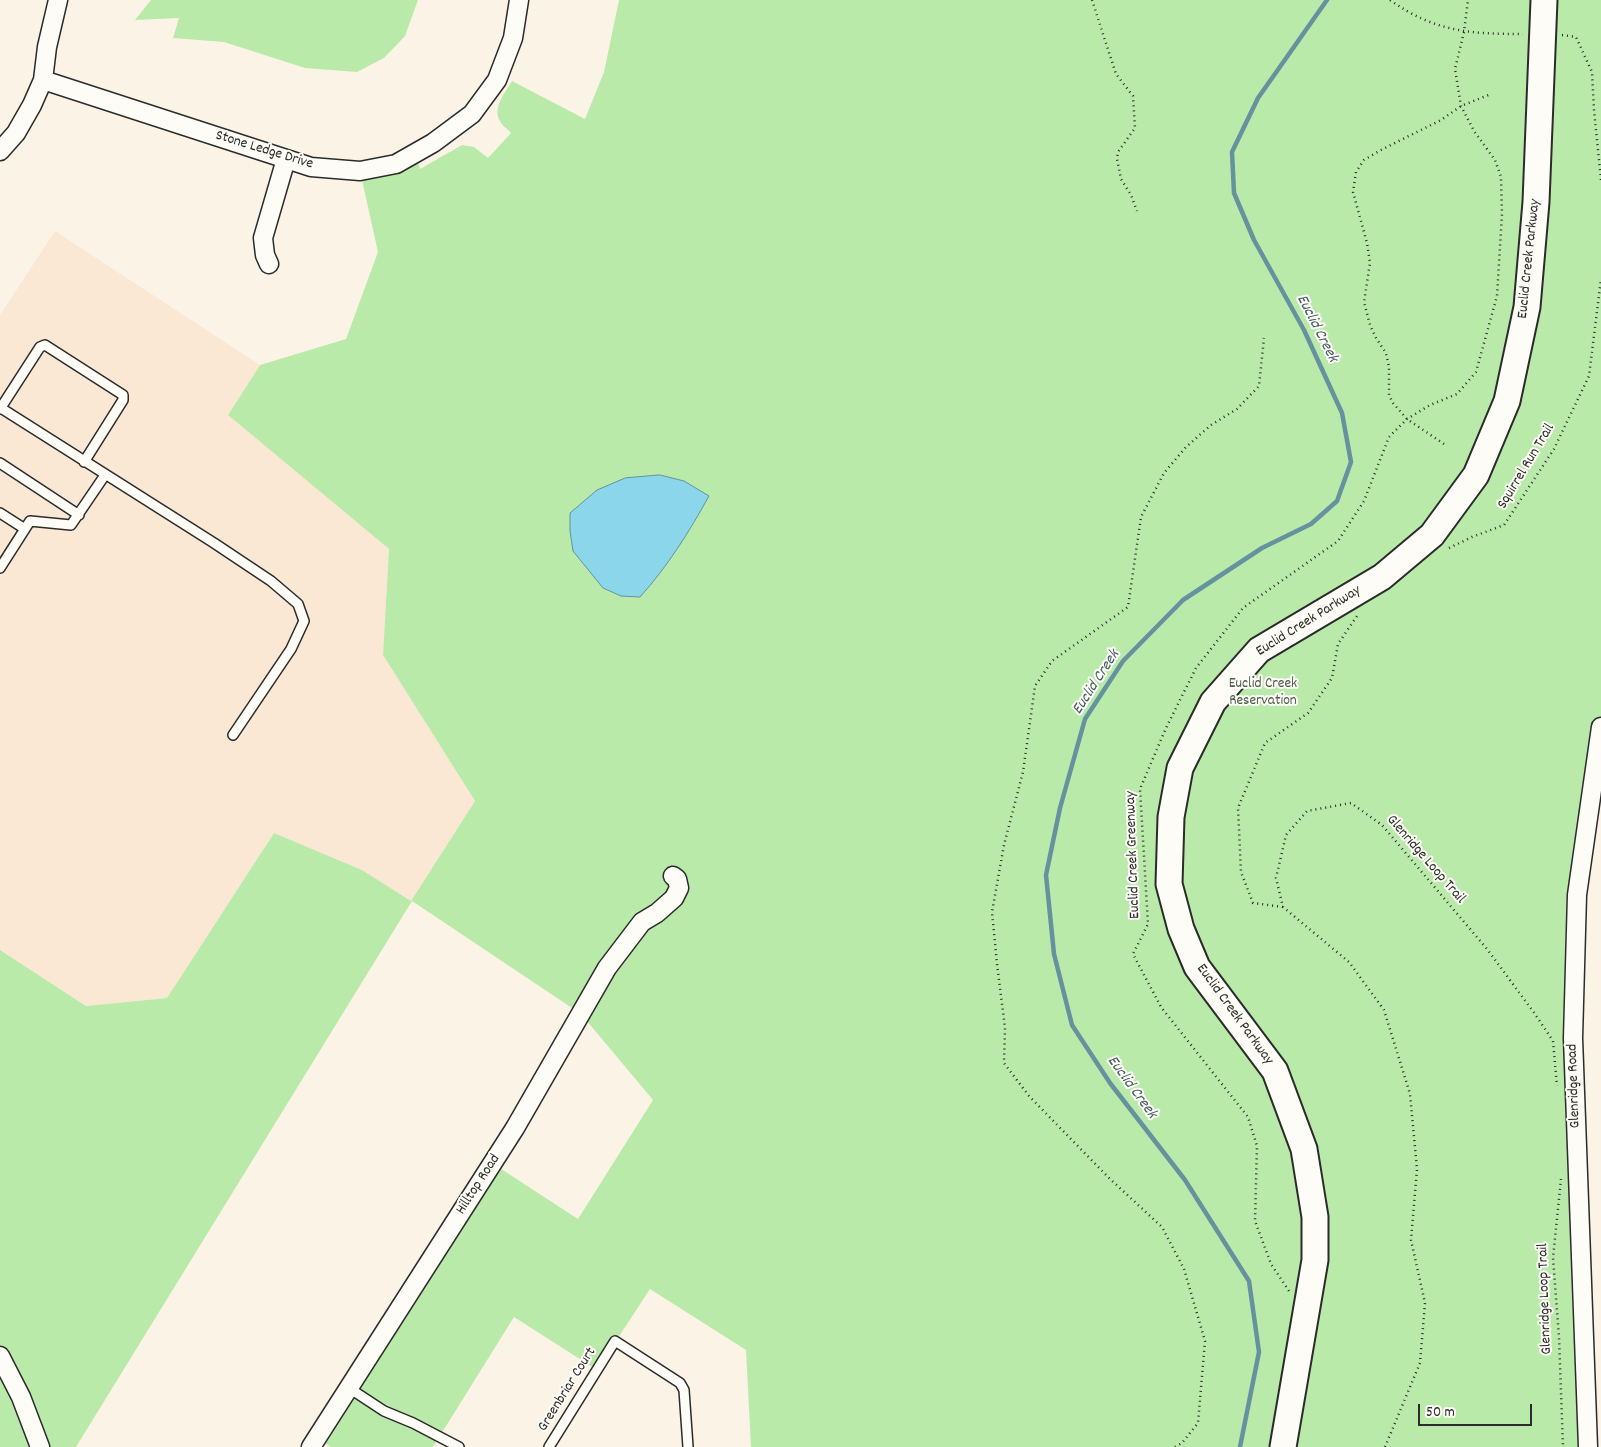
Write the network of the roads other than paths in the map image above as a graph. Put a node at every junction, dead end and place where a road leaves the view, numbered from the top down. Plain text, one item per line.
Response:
1 (58, 0) edge
2 (519, 0) edge
3 (1544, 0) edge
4 (43, 80) junction
5 (0, 151) edge
6 (286, 159) junction
7 (269, 264) dead end
8 (0, 409) edge
9 (84, 462) junction
10 (0, 463) edge
11 (105, 475) junction
12 (0, 514) edge
13 (79, 515) junction
14 (25, 530) junction
15 (1, 565) edge
16 (1601, 727) edge
17 (233, 735) dead end
18 (673, 876) dead end
19 (0, 1356) edge
20 (349, 1388) junction
21 (40, 1447) edge
22 (311, 1447) edge
23 (459, 1447) edge
24 (549, 1447) edge
25 (688, 1447) edge
26 (1283, 1447) edge
27 (1588, 1447) edge

1 - 4 street
2 - 6 street, Stone Ledge Drive
3 - 26 street, Euclid Creek Parkway
4 - 5 street
4 - 6 street, Stone Ledge Drive
6 - 7 street
8 - 9 lane
8 - 9 lane
9 - 11 lane
10 - 13 lane
11 - 13 lane
11 - 17 lane
12 - 14 lane
13 - 14 lane
14 - 15 lane
16 - 27 street, Glenridge Road
18 - 20 street, Hilltop Road
19 - 21 street
20 - 22 street, Hilltop Road
20 - 23 lane
24 - 25 lane, Greenbriar Court

